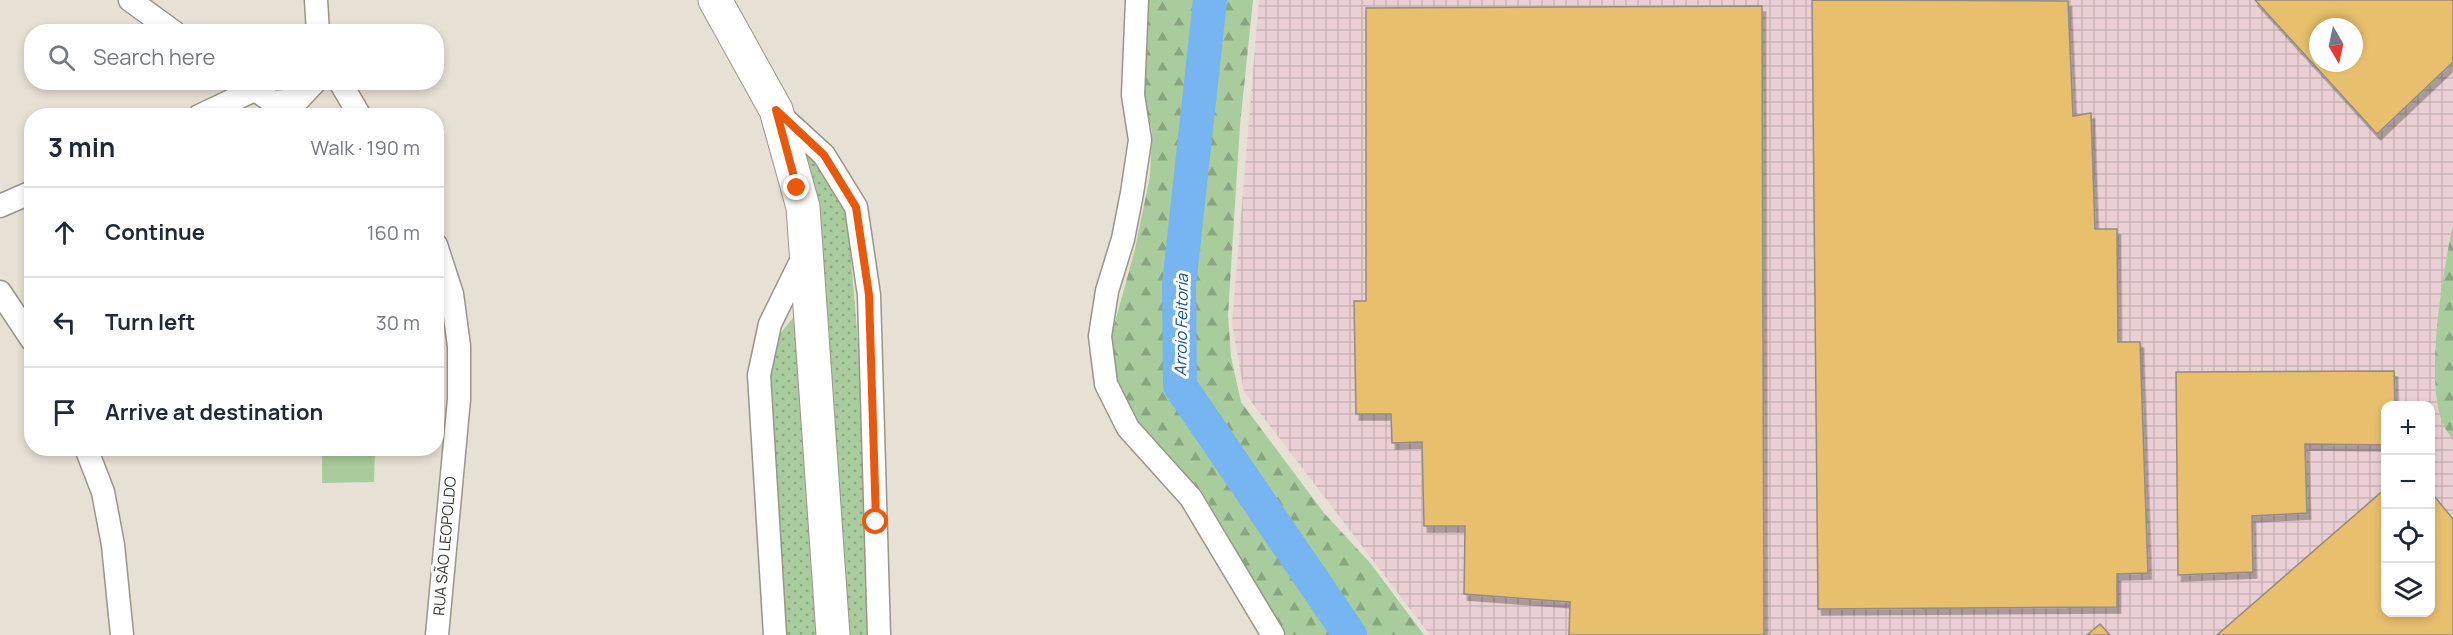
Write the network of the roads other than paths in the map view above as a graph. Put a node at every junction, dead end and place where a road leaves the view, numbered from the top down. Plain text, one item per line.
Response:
1 (130, 0) edge
2 (316, 0) edge
3 (715, 0) edge
4 (1137, 0) edge
5 (163, 24) edge
6 (318, 24) edge
7 (307, 90) edge
8 (345, 90) edge
9 (257, 92) edge
10 (218, 108) edge
11 (281, 108) edge
12 (355, 108) edge
13 (776, 110) junction
14 (24, 196) edge
15 (0, 206) edge
16 (806, 251) junction
17 (444, 270) edge
18 (0, 292) edge
19 (24, 328) edge
20 (89, 456) edge
21 (122, 635) edge
22 (437, 635) edge
23 (775, 635) edge
24 (833, 635) edge
25 (879, 635) edge
26 (1273, 635) edge

1 - 5 street
2 - 6 street
3 - 13 main road
4 - 26 street
7 - 9 street
8 - 12 street
9 - 10 street
9 - 11 street
13 - 16 main road
13 - 25 street
14 - 15 street
16 - 23 street
16 - 24 main road
17 - 22 street, RUA SÃO LEOPOLDO
18 - 19 street
20 - 21 street

